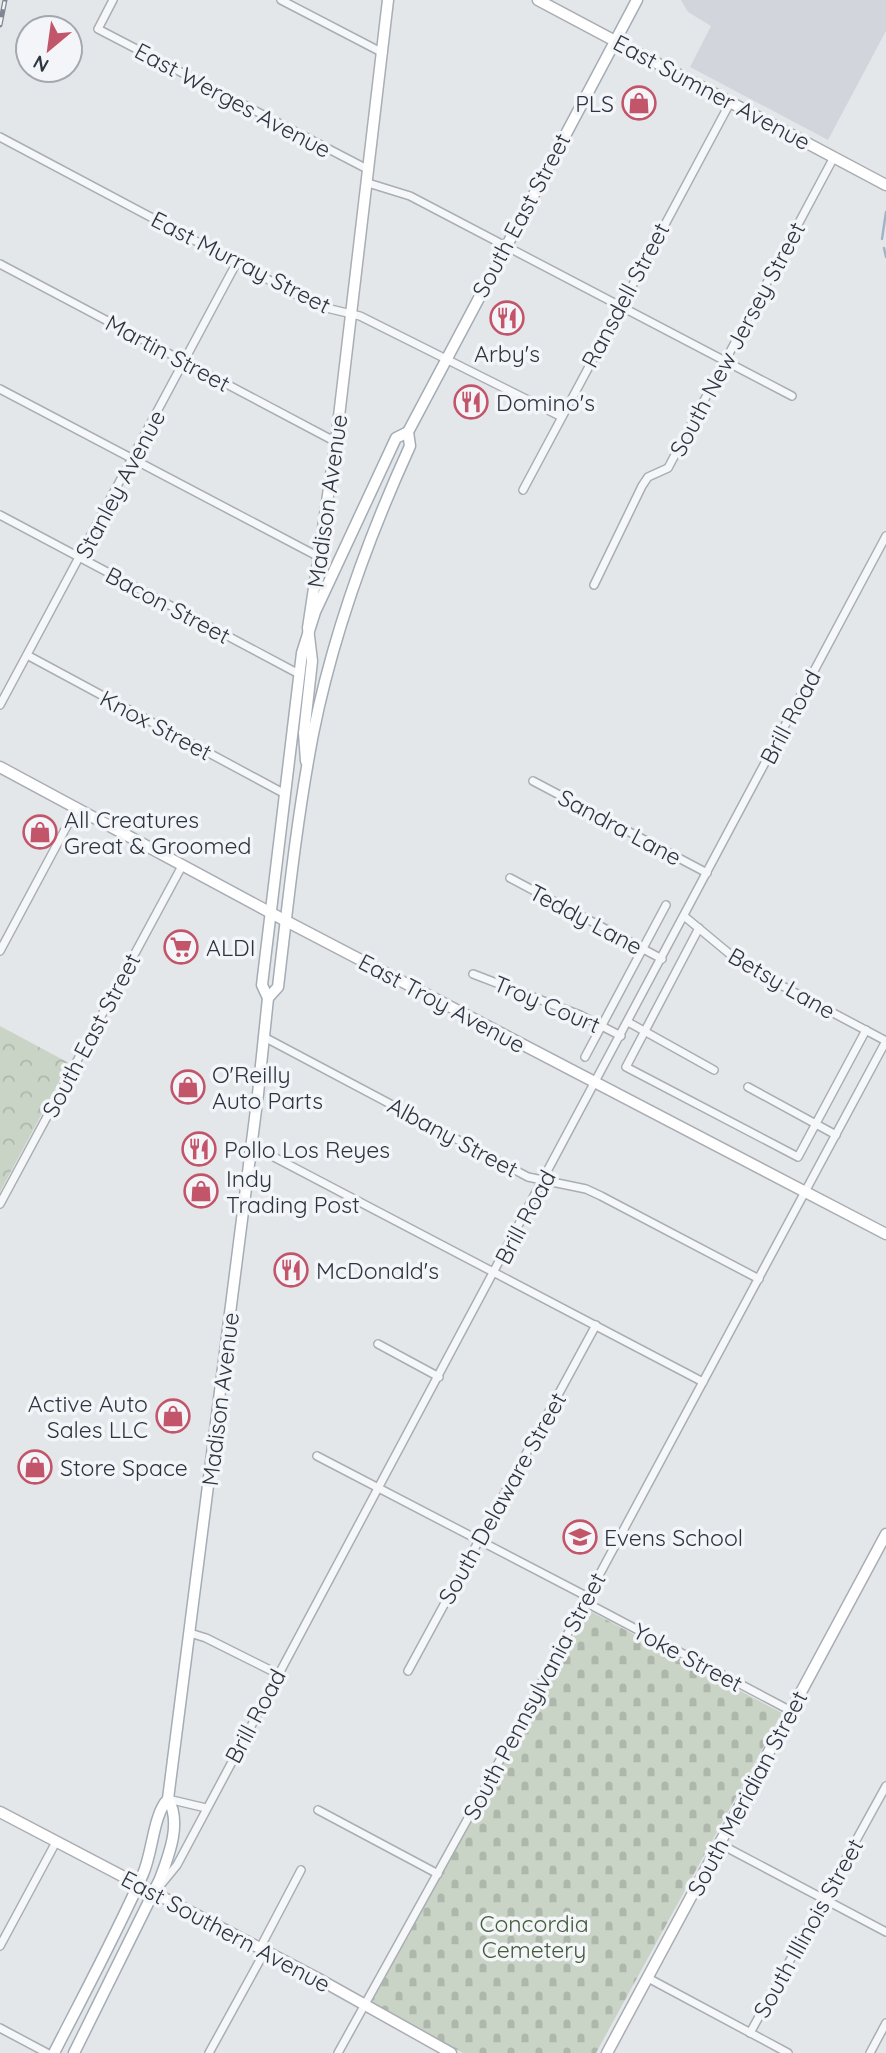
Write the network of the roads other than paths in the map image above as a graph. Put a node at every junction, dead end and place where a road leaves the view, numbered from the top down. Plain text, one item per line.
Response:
1 (113, 0) edge
2 (281, 0) edge
3 (388, 0) edge
4 (538, 0) edge
5 (637, 0) edge
6 (615, 39) junction
7 (383, 54) junction
8 (731, 100) junction
9 (0, 137) edge
10 (834, 157) junction
11 (369, 171) junction
12 (368, 183) junction
13 (886, 185) edge
14 (504, 246) junction
15 (237, 262) junction
16 (0, 264) edge
17 (619, 304) junction
18 (351, 314) junction
19 (445, 357) junction
20 (725, 361) junction
21 (185, 362) junction
22 (0, 389) edge
23 (792, 396) dead end
24 (560, 416) junction
25 (408, 432) junction
26 (336, 442) junction
27 (133, 460) junction
28 (523, 490) dead end
29 (0, 515) edge
30 (886, 536) edge
31 (319, 557) junction
32 (80, 558) junction
33 (594, 585) dead end
34 (308, 628) junction
35 (302, 653) joint
36 (27, 655) junction
37 (299, 674) junction
38 (0, 705) edge
39 (0, 767) edge
40 (306, 770) junction
41 (533, 781) dead end
42 (285, 794) junction
43 (76, 808) junction
44 (182, 866) junction
45 (707, 873) junction
46 (510, 878) dead end
47 (666, 905) dead end
48 (270, 912) junction
49 (684, 916) junction
50 (286, 921) junction
51 (699, 928) junction
52 (643, 949) junction
53 (0, 951) edge
54 (662, 959) junction
55 (473, 974) dead end
56 (268, 998) junction
57 (628, 1022) junction
58 (601, 1026) junction
59 (866, 1030) junction
60 (644, 1032) junction
61 (621, 1036) junction
62 (264, 1037) junction
63 (886, 1041) edge
64 (585, 1056) dead end
65 (714, 1070) dead end
66 (596, 1083) junction
67 (748, 1087) dead end
68 (816, 1124) junction
69 (836, 1135) junction
70 (251, 1145) junction
71 (544, 1181) junction
72 (806, 1192) junction
73 (0, 1204) edge
74 (886, 1234) edge
75 (495, 1272) junction
76 (759, 1279) junction
77 (596, 1325) junction
78 (378, 1343) dead end
79 (439, 1377) junction
80 (704, 1382) junction
81 (317, 1456) dead end
82 (379, 1489) junction
83 (886, 1534) edge
84 (480, 1538) junction
85 (586, 1600) junction
86 (190, 1633) junction
87 (408, 1671) dead end
88 (278, 1674) junction
89 (791, 1711) junction
90 (886, 1786) edge
91 (168, 1799) junction
92 (206, 1808) junction
93 (318, 1810) dead end
94 (0, 1812) edge
95 (56, 1842) junction
96 (720, 1844) junction
97 (301, 1870) dead end
98 (439, 1874) junction
99 (138, 1885) junction
100 (154, 1893) junction
101 (824, 1899) junction
102 (886, 1932) edge
103 (0, 1946) edge
104 (262, 1950) junction
105 (648, 1978) junction
106 (365, 2006) junction
107 (886, 2023) edge
108 (0, 2028) edge
109 (750, 2033) junction
110 (47, 2053) edge
111 (54, 2053) edge
112 (74, 2053) edge
113 (209, 2053) edge
114 (338, 2053) edge
115 (451, 2053) edge
116 (607, 2053) edge
117 (788, 2053) edge
118 (870, 2053) edge

1 - 11 street, East Werges Avenue
2 - 7 street
3 - 7 main road, Madison Avenue
4 - 6 main road, East Sumner Avenue
5 - 6 main road, South East Street
6 - 8 main road, East Sumner Avenue
6 - 14 main road, South East Street
7 - 11 main road, Madison Avenue
8 - 10 main road, East Sumner Avenue
8 - 17 street, Ransdell Street
9 - 15 street, East Murray Street
10 - 13 main road, East Sumner Avenue
10 - 20 street, South New Jersey Street
11 - 12 main road, Madison Avenue
12 - 14 street
12 - 18 main road, Madison Avenue
14 - 17 street
14 - 19 main road, South East Street
15 - 18 street, East Murray Street
15 - 21 street, Stanley Avenue
16 - 21 street, Martin Street
17 - 20 street
17 - 24 street, Ransdell Street
18 - 19 street, East Murray Street
18 - 26 main road, Madison Avenue
19 - 24 street, East Murray Street
19 - 25 main road, South East Street
20 - 23 street
20 - 33 street, South New Jersey Street
21 - 26 street, Martin Street
21 - 27 street, Stanley Avenue
22 - 27 street
24 - 28 street, Ransdell Street
25 - 34 main road, South East Street
25 - 40 main road, South East Street
26 - 31 main road, Madison Avenue
27 - 31 street
27 - 32 street, Stanley Avenue
29 - 32 street, Bacon Street
30 - 45 street, Brill Road
31 - 34 main road, Madison Avenue
32 - 36 street, Stanley Avenue
32 - 37 street, Bacon Street
34 - 35 main road, South East Street
34 - 40 main road, Madison Avenue
35 - 37 main road, Madison Avenue
36 - 38 street, Stanley Avenue
36 - 42 street, Knox Street
37 - 42 main road, Madison Avenue
39 - 43 main road, East Troy Avenue
40 - 50 main road, Madison Avenue
41 - 45 street, Sandra Lane
42 - 48 main road, Madison Avenue
43 - 44 main road, East Troy Avenue
43 - 53 street
44 - 48 main road, East Troy Avenue
44 - 73 street, South East Street
45 - 49 street, Brill Road
46 - 52 street, Teddy Lane
47 - 52 street
48 - 50 main road, East Troy Avenue
48 - 56 main road, Madison Avenue
49 - 51 street, Betsy Lane
49 - 54 street, Brill Road
50 - 56 main road, Madison Avenue
50 - 66 main road, East Troy Avenue
51 - 59 street, Betsy Lane
51 - 60 street
52 - 54 street, Teddy Lane
52 - 58 street
54 - 57 street, Brill Road
55 - 58 street, Troy Court
56 - 62 main road, Madison Avenue
57 - 60 street
57 - 61 street, Brill Road
58 - 61 street, Troy Court
58 - 64 street
59 - 63 street, Betsy Lane
59 - 68 street
60 - 65 street
60 - 68 street
61 - 66 street, Brill Road
62 - 70 main road, Madison Avenue
62 - 71 street, Albany Street
63 - 69 street, South Pennsylvania Street
66 - 71 street, Brill Road
66 - 72 main road, East Troy Avenue
67 - 68 street
68 - 69 street
69 - 72 street, South Pennsylvania Street
70 - 75 street
70 - 86 main road, Madison Avenue
71 - 75 street, Brill Road
71 - 76 street, Albany Street
72 - 74 main road, East Troy Avenue
72 - 76 street, South Pennsylvania Street
75 - 77 street
75 - 79 street, Brill Road
76 - 80 street, South Pennsylvania Street
77 - 80 street
77 - 84 street, South Delaware Street
78 - 79 street
79 - 82 street, Brill Road
80 - 85 street, South Pennsylvania Street
81 - 82 street, Yoke Street
82 - 84 street, Yoke Street
82 - 88 street, Brill Road
83 - 89 main road, South Meridian Street
84 - 85 street, Yoke Street
84 - 87 street, South Delaware Street
85 - 89 street, Yoke Street
85 - 98 street, South Pennsylvania Street
86 - 88 street
86 - 91 main road, Madison Avenue
88 - 92 street, Brill Road
89 - 96 main road, South Meridian Street
90 - 101 street, South Illinois Street
91 - 92 street
91 - 99 main road, Madison Avenue
91 - 100 main road, Madison Avenue
92 - 100 street, Brill Road
93 - 98 street
94 - 95 main road, East Southern Avenue
95 - 99 main road, East Southern Avenue
95 - 103 street
96 - 101 street
96 - 105 main road, South Meridian Street
97 - 104 street
98 - 106 street, South Pennsylvania Street
99 - 100 main road, East Southern Avenue
99 - 111 main road, Madison Avenue
100 - 104 main road, East Southern Avenue
100 - 112 main road, Madison Avenue
101 - 102 street
101 - 109 street, South Illinois Street
104 - 106 main road, East Southern Avenue
104 - 113 street
105 - 109 street
105 - 116 main road, South Meridian Street
106 - 114 street, South Pennsylvania Street
106 - 115 main road, East Southern Avenue
107 - 118 street
108 - 110 street
109 - 117 street

